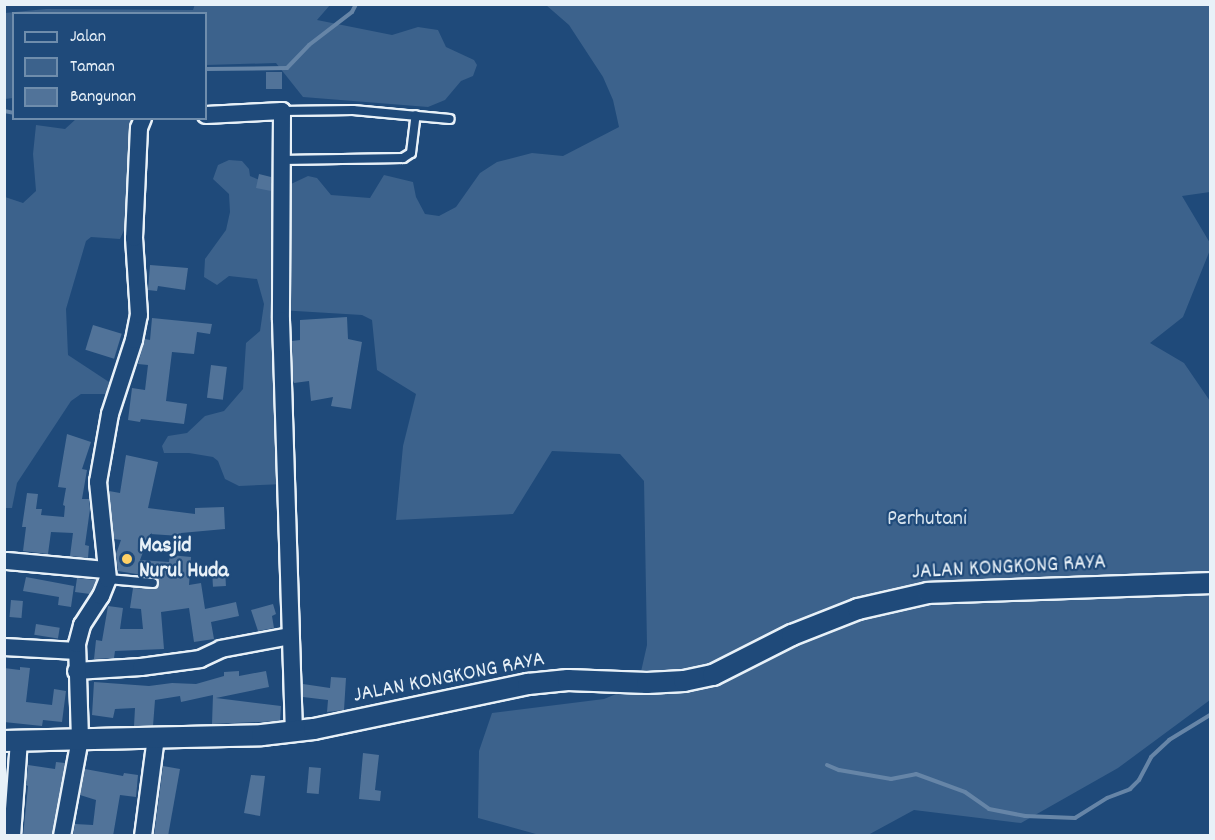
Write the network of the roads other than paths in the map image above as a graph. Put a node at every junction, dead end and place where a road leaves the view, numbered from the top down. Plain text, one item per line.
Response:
1 (282, 111) junction
2 (207, 115) edge
3 (416, 115) junction
4 (450, 119) dead end
5 (143, 120) edge
6 (281, 160) junction
7 (7, 561) dead end
8 (107, 574) junction
9 (153, 583) dead end
10 (1210, 583) edge
11 (290, 636) junction
12 (4, 647) edge
13 (76, 651) junction
14 (76, 671) junction
15 (294, 732) junction
16 (156, 737) junction
17 (80, 740) junction
18 (12, 741) edge
19 (12, 836) edge
20 (62, 836) edge
21 (143, 836) edge

1 - 2 street
1 - 3 lane
1 - 6 street
3 - 4 lane
3 - 6 lane
5 - 8 street
6 - 11 street
7 - 8 street
8 - 9 lane
8 - 13 street
10 - 15 street, JALAN KONGKONG RAYA
11 - 14 street
11 - 15 street
12 - 13 street
13 - 14 street
14 - 17 street
15 - 16 street, JALAN KONGKONG RAYA
16 - 17 street, JALAN KONGKONG RAYA
16 - 21 street
17 - 18 street, JALAN KONGKONG RAYA
17 - 20 street
18 - 19 street

